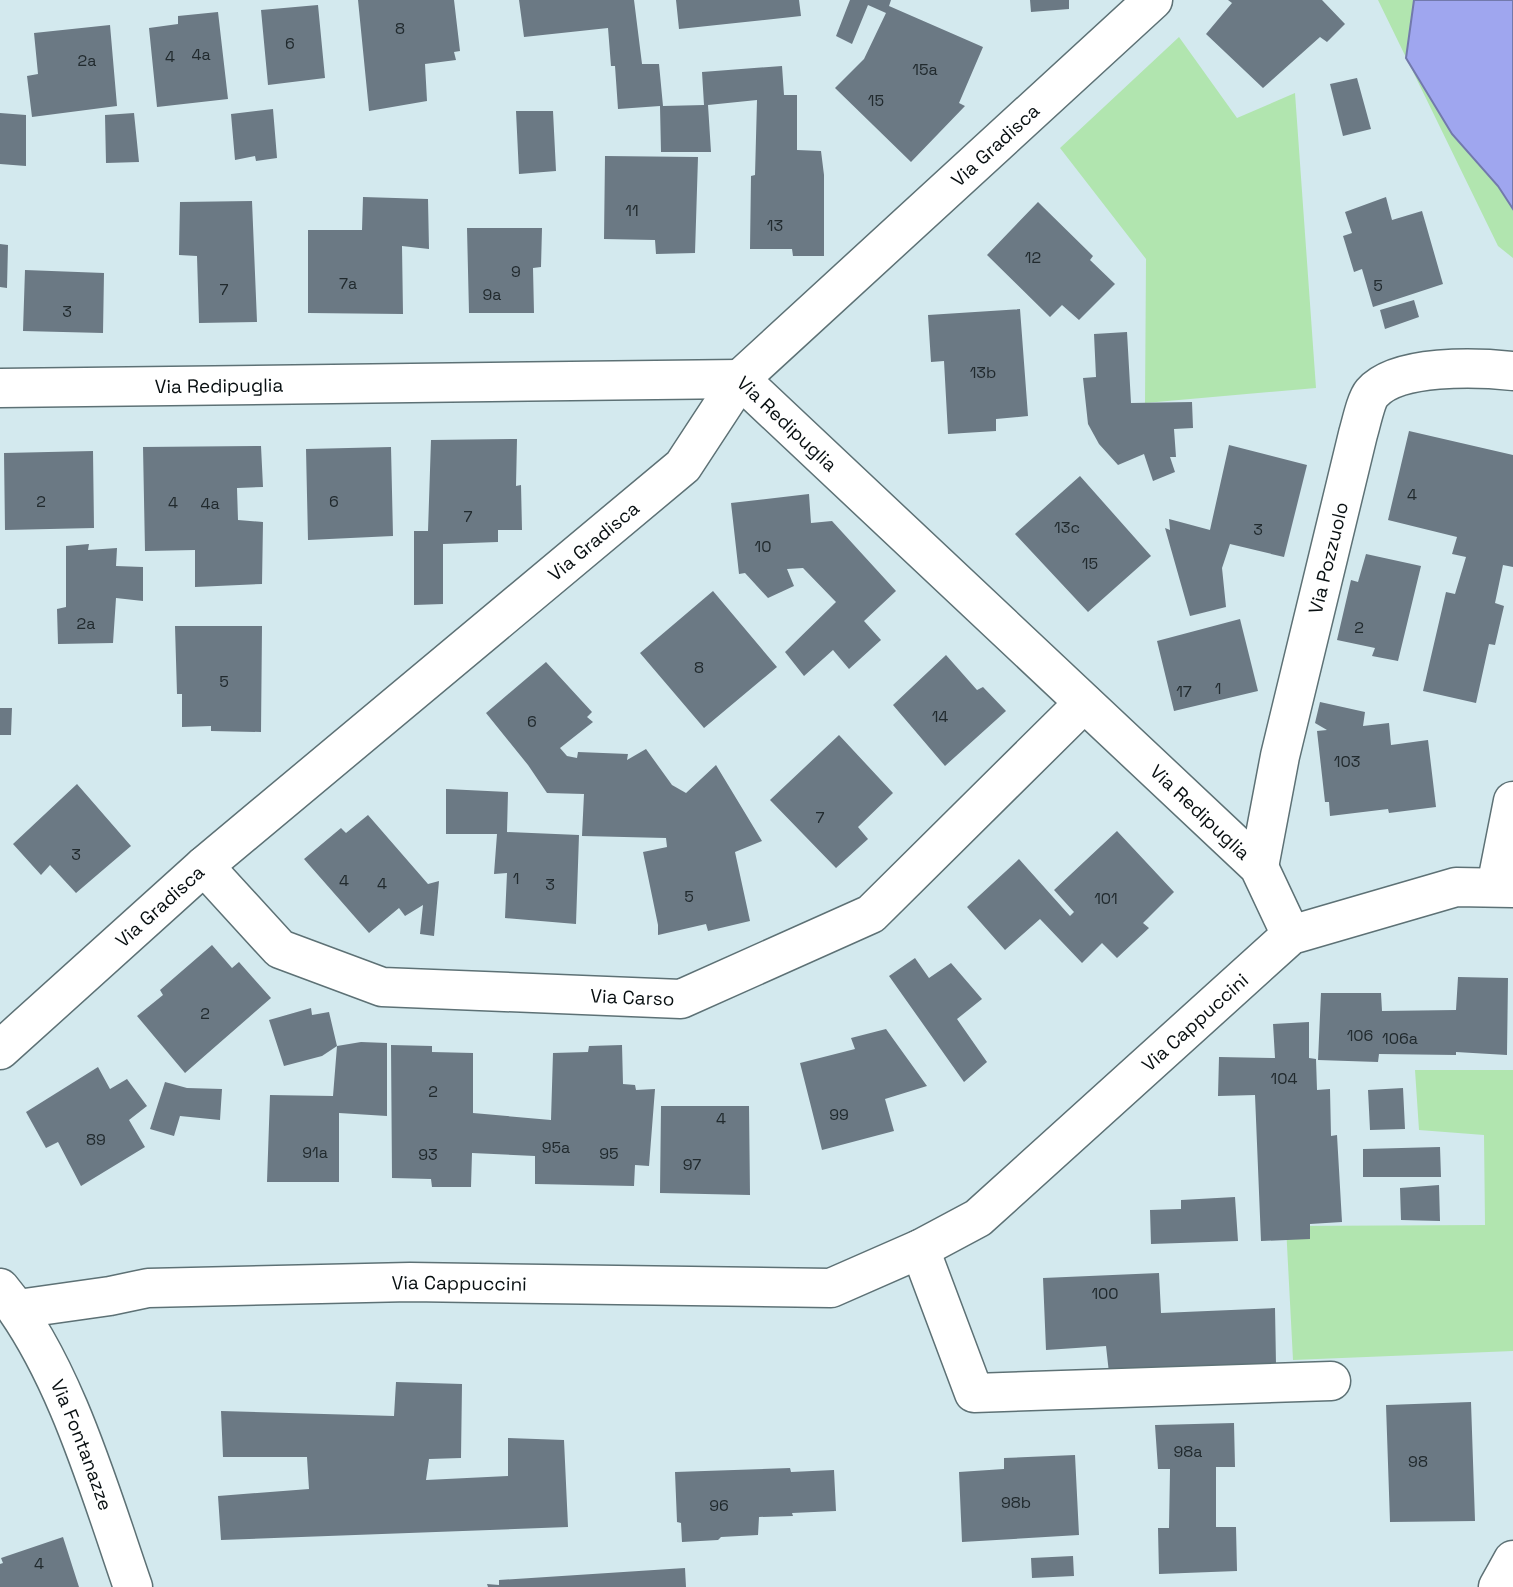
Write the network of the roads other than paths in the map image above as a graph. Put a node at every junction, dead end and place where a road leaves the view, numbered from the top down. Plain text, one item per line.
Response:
1 (1153, 0) edge
2 (1513, 371) edge
3 (740, 379) junction
4 (0, 388) edge
5 (1084, 703) junction
6 (1513, 801) edge
7 (204, 866) junction
8 (1259, 867) junction
9 (1505, 887) edge
10 (1291, 935) junction
11 (0, 1050) edge
12 (920, 1249) junction
13 (9, 1298) edge
14 (1331, 1381) dead end
15 (1513, 1560) edge
16 (133, 1587) edge
17 (1499, 1587) edge

1 - 3 street, Via Gradisca
2 - 8 street, Via Pozzuolo
3 - 4 street, Via Redipuglia
3 - 5 street, Via Redipuglia
3 - 7 street, Via Gradisca
5 - 7 street, Via Carso
5 - 8 street, Via Redipuglia
6 - 9 street
7 - 11 street, Via Gradisca
8 - 10 street, Via Redipuglia
9 - 10 street, Via Cappuccini
10 - 12 street, Via Cappuccini
12 - 13 street, Via Cappuccini
12 - 14 street
13 - 16 street, Via Fontanazze
15 - 17 street

